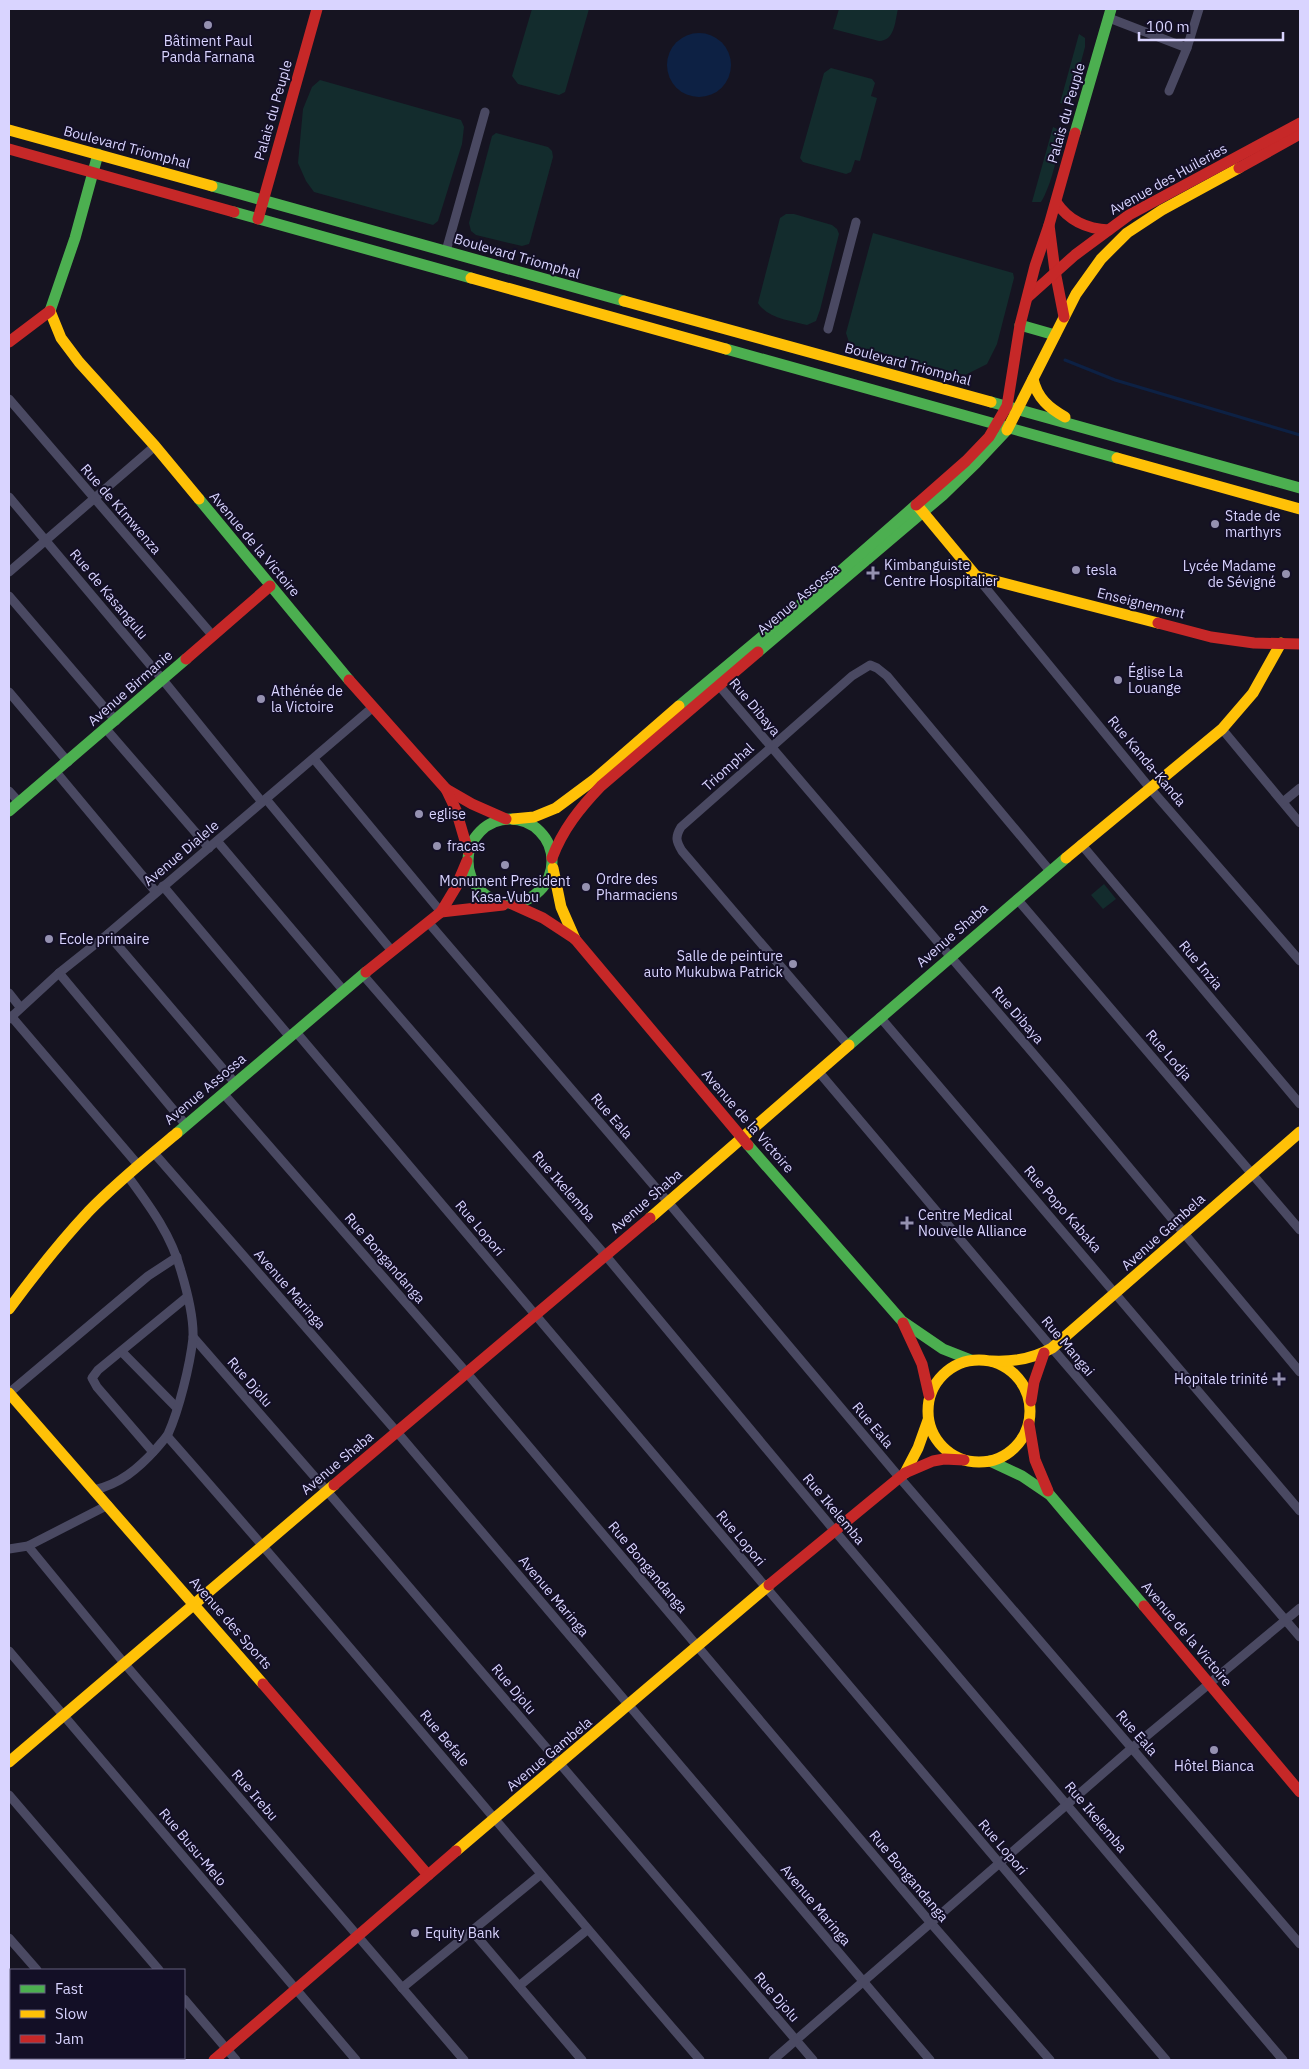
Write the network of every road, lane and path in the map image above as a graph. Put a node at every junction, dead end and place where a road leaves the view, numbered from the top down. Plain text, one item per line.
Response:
1 (317, 9) edge
2 (1198, 9) edge
3 (1110, 13) edge
4 (1187, 48) junction
5 (1169, 91) dead end
6 (485, 112) dead end
7 (1300, 123) edge
8 (9, 130) edge
9 (1300, 134) edge
10 (9, 149) edge
11 (98, 154) junction
12 (93, 174) junction
13 (263, 200) junction
14 (1056, 202) junction
15 (1160, 205) junction
16 (258, 219) junction
17 (856, 222) dead end
18 (1049, 225) junction
19 (1109, 230) junction
20 (446, 251) junction
21 (1056, 271) junction
22 (1028, 297) junction
23 (50, 312) junction
24 (1064, 317) junction
25 (1020, 325) junction
26 (828, 329) dead end
27 (1055, 335) junction
28 (9, 342) edge
29 (1033, 379) junction
30 (9, 399) edge
31 (1012, 408) junction
32 (1003, 427) junction
33 (1087, 428) junction
34 (154, 446) junction
35 (1300, 488) edge
36 (9, 497) edge
37 (94, 498) junction
38 (920, 508) junction
39 (1300, 509) edge
40 (46, 540) junction
41 (9, 572) edge
42 (976, 576) junction
43 (270, 586) junction
44 (9, 596) edge
45 (213, 636) junction
46 (1280, 643) junction
47 (1300, 644) edge
48 (163, 680) junction
49 (715, 681) junction
50 (9, 692) edge
51 (372, 708) junction
52 (116, 721) junction
53 (106, 729) junction
54 (1222, 729) junction
55 (771, 748) junction
56 (314, 759) junction
57 (68, 762) junction
58 (56, 772) junction
59 (598, 782) junction
60 (1149, 787) junction
61 (1300, 788) edge
62 (446, 789) junction
63 (9, 791) edge
64 (264, 801) junction
65 (19, 802) junction
66 (1283, 802) junction
67 (9, 811) edge
68 (510, 819) junction
69 (1300, 823) edge
70 (217, 841) junction
71 (1081, 844) junction
72 (209, 848) junction
73 (468, 856) junction
74 (552, 861) junction
75 (1050, 871) junction
76 (160, 889) junction
77 (1017, 899) junction
78 (510, 904) junction
79 (441, 912) junction
80 (428, 922) junction
81 (108, 934) junction
82 (575, 939) junction
83 (392, 951) junction
84 (950, 956) junction
85 (1300, 961) edge
86 (59, 973) junction
87 (363, 975) junction
88 (344, 991) junction
89 (9, 993) edge
90 (20, 1007) junction
91 (880, 1017) junction
92 (10, 1018) edge
93 (293, 1035) junction
94 (848, 1045) junction
95 (818, 1071) junction
96 (235, 1083) junction
97 (223, 1093) junction
98 (1300, 1104) edge
99 (186, 1125) junction
100 (1300, 1132) edge
101 (742, 1138) junction
102 (154, 1153) junction
103 (139, 1166) junction
104 (1251, 1172) junction
105 (127, 1175) junction
106 (668, 1202) junction
107 (1300, 1230) edge
108 (1185, 1233) junction
109 (606, 1256) junction
110 (176, 1258) junction
111 (1116, 1293) junction
112 (187, 1297) junction
113 (9, 1309) edge
114 (534, 1314) junction
115 (902, 1321) junction
116 (193, 1337) junction
117 (1048, 1350) junction
118 (122, 1352) junction
119 (971, 1360) junction
120 (992, 1361) junction
121 (466, 1372) junction
122 (1300, 1372) edge
123 (9, 1393) edge
124 (930, 1395) junction
125 (1030, 1406) junction
126 (177, 1408) junction
127 (928, 1420) junction
128 (1029, 1424) junction
129 (397, 1432) junction
130 (167, 1436) junction
131 (152, 1452) junction
132 (964, 1460) junction
133 (990, 1461) junction
134 (902, 1475) junction
135 (94, 1490) junction
136 (327, 1491) junction
137 (1050, 1495) junction
138 (108, 1505) junction
139 (1300, 1511) edge
140 (834, 1530) junction
141 (263, 1544) junction
142 (28, 1546) junction
143 (9, 1549) edge
144 (766, 1589) junction
145 (194, 1603) junction
146 (1300, 1608) edge
147 (1286, 1620) junction
148 (1300, 1637) edge
149 (698, 1647) junction
150 (9, 1651) edge
151 (124, 1662) junction
152 (1209, 1684) junction
153 (629, 1706) junction
154 (64, 1715) junction
155 (1132, 1748) junction
156 (9, 1762) edge
157 (560, 1765) junction
158 (1300, 1792) edge
159 (9, 1794) edge
160 (1067, 1804) junction
161 (496, 1819) junction
162 (998, 1863) junction
163 (428, 1875) junction
164 (540, 1875) junction
165 (930, 1922) junction
166 (587, 1930) junction
167 (472, 1931) junction
168 (358, 1936) junction
169 (9, 1938) edge
170 (1300, 1944) edge
171 (36, 1969) edge
172 (158, 1969) edge
173 (863, 1982) junction
174 (519, 1986) junction
175 (402, 1988) junction
176 (295, 1989) junction
177 (185, 2000) edge
178 (796, 2041) junction
179 (227, 2050) junction
180 (214, 2060) edge
181 (236, 2060) edge
182 (356, 2060) edge
183 (464, 2060) edge
184 (582, 2060) edge
185 (700, 2060) edge
186 (773, 2060) edge
187 (813, 2060) edge
188 (930, 2060) edge
189 (1050, 2060) edge
190 (1166, 2060) edge
191 (1283, 2060) edge

1 - 13 main road, Palais du Peuple
2 - 4 street
3 - 4 street
3 - 14 main road, Palais du Peuple
4 - 5 street
6 - 20 street
7 - 15 main road, Avenue des Huileries
8 - 11 main road, Boulevard Triomphal
9 - 15 main road, Avenue des Huileries
10 - 12 main road
11 - 12 main road
11 - 13 main road, Boulevard Triomphal
12 - 16 main road
12 - 23 main road
13 - 16 main road, Palais du Peuple
13 - 20 main road, Boulevard Triomphal
14 - 18 main road, Palais du Peuple
14 - 19 main road
15 - 19 main road, Avenue des Huileries
15 - 24 main road, Avenue des Huileries
16 - 32 main road
17 - 26 street
18 - 21 main road, Palais du Peuple
18 - 22 main road, Palais du Peuple
19 - 21 main road, Avenue des Huileries
20 - 31 main road, Boulevard Triomphal
21 - 22 main road, Avenue des Huileries
21 - 24 main road, Palais du Peuple
22 - 25 main road
23 - 28 main road
23 - 34 main road, Avenue de la Victoire
24 - 27 main road, Avenue des Huileries
25 - 27 main road
25 - 31 main road
27 - 29 main road, Avenue des Huileries
29 - 31 main road, Avenue des Huileries
29 - 33 main road
30 - 37 street, Rue de KImwenza
31 - 32 main road, Avenue des Huileries
31 - 33 main road, Boulevard Triomphal
32 - 38 main road, Avenue Assossa
32 - 39 main road
33 - 35 main road, Boulevard Triomphal
34 - 37 street
34 - 43 main road, Avenue de la Victoire
36 - 40 street, Rue de Kasangulu
37 - 40 street
37 - 45 street, Rue de KImwenza
38 - 42 main road
38 - 49 main road, Avenue Assossa
40 - 41 street
40 - 48 street, Rue de Kasangulu
42 - 46 main road, Enseignement
42 - 60 street, Rue Kanda-Kanda
43 - 45 main road, Avenue Birmanie
43 - 51 main road, Avenue de la Victoire
44 - 52 street
45 - 48 main road, Avenue Birmanie
46 - 47 main road, Enseignement
46 - 54 main road, Avenue Shaba
48 - 52 main road, Avenue Birmanie
48 - 64 street, Rue de Kasangulu
49 - 55 street, Rue Dibaya
49 - 59 main road, Avenue Assossa
50 - 57 street
51 - 56 street, Avenue Dialele
51 - 62 main road, Avenue de la Victoire
52 - 53 main road, Avenue Birmanie
53 - 57 main road, Avenue Birmanie
53 - 72 street
54 - 60 main road, Avenue Shaba
54 - 66 street
55 - 75 street, Triomphal
55 - 84 street, Rue Dibaya
55 - 94 street, Triomphal
56 - 64 street, Avenue Dialele
56 - 79 street
57 - 58 main road, Avenue Birmanie
58 - 65 main road, Avenue Birmanie
58 - 76 street, Rue Lopori
59 - 68 main road
59 - 74 main road
60 - 71 main road, Avenue Shaba
60 - 85 street, Rue Kanda-Kanda
61 - 66 street
62 - 68 main road
62 - 73 main road
63 - 65 street
64 - 70 street, Avenue Dialele
64 - 83 street, Rue de Kasangulu
65 - 67 main road, Avenue Birmanie
66 - 69 street
68 - 73 main road
68 - 74 main road
70 - 72 street, Avenue Dialele
70 - 88 street
71 - 75 main road, Avenue Shaba
71 - 98 street, Rue Inzia
72 - 76 street, Avenue Dialele
73 - 78 main road
73 - 79 main road
74 - 78 main road
74 - 82 main road
75 - 77 main road, Avenue Shaba
76 - 81 street, Avenue Dialele
76 - 93 street, Rue Lopori
77 - 84 main road, Avenue Shaba
77 - 104 street, Rue Lodja
78 - 79 main road
78 - 82 main road
79 - 80 main road, Avenue Assossa
80 - 83 main road, Avenue Assossa
80 - 106 street, Rue Eala
81 - 86 street, Avenue Dialele
81 - 96 street
82 - 101 main road, Avenue de la Victoire
83 - 87 main road, Avenue Assossa
84 - 91 main road, Avenue Shaba
84 - 108 street, Rue Dibaya
86 - 90 street, Avenue Dialele
86 - 99 street
87 - 88 main road, Avenue Assossa
87 - 109 street, Rue Ikelemba
88 - 93 main road, Avenue Assossa
89 - 90 street
90 - 92 street, Avenue Dialele
91 - 94 main road, Avenue Shaba
91 - 111 street, Rue Popo Kabaka
92 - 103 street
93 - 96 main road, Avenue Assossa
93 - 114 street, Rue Lopori
94 - 95 main road, Avenue Shaba
95 - 101 main road, Avenue Shaba
95 - 117 street, Rue Mangai
96 - 97 main road, Avenue Assossa
97 - 99 main road, Avenue Assossa
97 - 121 street, Rue Bongandanga
99 - 102 main road, Avenue Assossa
100 - 104 main road, Avenue Gambela
101 - 106 main road, Avenue Shaba
101 - 115 main road, Avenue de la Victoire
102 - 103 main road, Avenue Assossa
102 - 129 street, Avenue Maringa
103 - 105 main road, Avenue Assossa
104 - 107 street, Rue Lodja
104 - 108 main road, Avenue Gambela
105 - 110 street
105 - 113 main road, Avenue Assossa
106 - 109 main road, Avenue Shaba
106 - 134 street, Rue Eala
108 - 111 main road, Avenue Gambela
108 - 122 street, Rue Dibaya
109 - 114 main road, Avenue Shaba
109 - 140 street, Rue Ikelemba
110 - 112 street
110 - 123 street
111 - 117 main road, Avenue Gambela
111 - 139 street, Rue Popo Kabaka
112 - 116 street
112 - 118 street
114 - 121 main road, Avenue Shaba
114 - 144 street, Rue Lopori
115 - 119 main road
115 - 124 main road
116 - 126 street
116 - 136 street, Rue Djolu
117 - 120 main road
117 - 125 main road
117 - 147 street, Rue Mangai
118 - 126 street
118 - 131 street
119 - 120 main road
119 - 124 main road
120 - 125 main road
121 - 129 main road, Avenue Shaba
121 - 149 street, Rue Bongandanga
123 - 135 main road, Avenue des Sports
124 - 127 main road
125 - 128 main road
126 - 130 street
127 - 132 main road
127 - 134 main road
128 - 133 main road
128 - 137 main road
129 - 136 main road, Avenue Shaba
129 - 153 street, Avenue Maringa
130 - 131 street
130 - 141 street, Rue Befale
131 - 135 street
132 - 133 main road
132 - 134 main road
133 - 137 main road
134 - 140 main road, Avenue Gambela
134 - 155 street, Rue Eala
135 - 138 main road, Avenue des Sports
136 - 141 main road, Avenue Shaba
136 - 157 street, Rue Djolu
137 - 152 main road, Avenue de la Victoire
138 - 142 street
138 - 145 main road, Avenue des Sports
140 - 144 main road, Avenue Gambela
140 - 160 street, Rue Ikelemba
141 - 145 main road, Avenue Shaba
141 - 161 street, Rue Befale
142 - 143 street
142 - 151 street, Rue Irebu
144 - 149 main road, Avenue Gambela
144 - 162 street, Rue Lopori
145 - 151 main road, Avenue Shaba
145 - 163 main road, Avenue des Sports
146 - 147 street
147 - 148 street, Rue Mangai
147 - 152 street
149 - 153 main road, Avenue Gambela
149 - 165 street, Rue Bongandanga
150 - 154 street, Rue Busu-Melo
151 - 154 main road, Avenue Shaba
151 - 168 street, Rue Irebu
152 - 155 street
152 - 158 main road, Avenue de la Victoire
153 - 157 main road, Avenue Gambela
153 - 173 street, Avenue Maringa
154 - 156 main road, Avenue Shaba
154 - 176 street, Rue Busu-Melo
155 - 160 street
155 - 170 street, Rue Eala
157 - 161 main road, Avenue Gambela
157 - 178 street, Rue Djolu
159 - 172 street
160 - 162 street
160 - 191 street, Rue Ikelemba
161 - 163 main road, Avenue Gambela
161 - 164 street, Rue Befale
162 - 165 street
162 - 190 street, Rue Lopori
163 - 168 main road, Avenue Gambela
164 - 166 street, Rue Befale
164 - 167 street
165 - 173 street
165 - 189 street, Rue Bongandanga
166 - 174 street
166 - 185 street, Rue Befale
167 - 174 street
167 - 175 street
168 - 175 street, Rue Irebu
168 - 176 main road, Avenue Gambela
169 - 171 street
173 - 178 street
173 - 188 street, Avenue Maringa
174 - 184 street
175 - 183 street, Rue Irebu
176 - 179 main road, Avenue Gambela
176 - 182 street, Rue Busu-Melo
177 - 179 street
178 - 186 street
178 - 187 street, Rue Djolu
179 - 180 main road, Avenue Gambela
179 - 181 street

